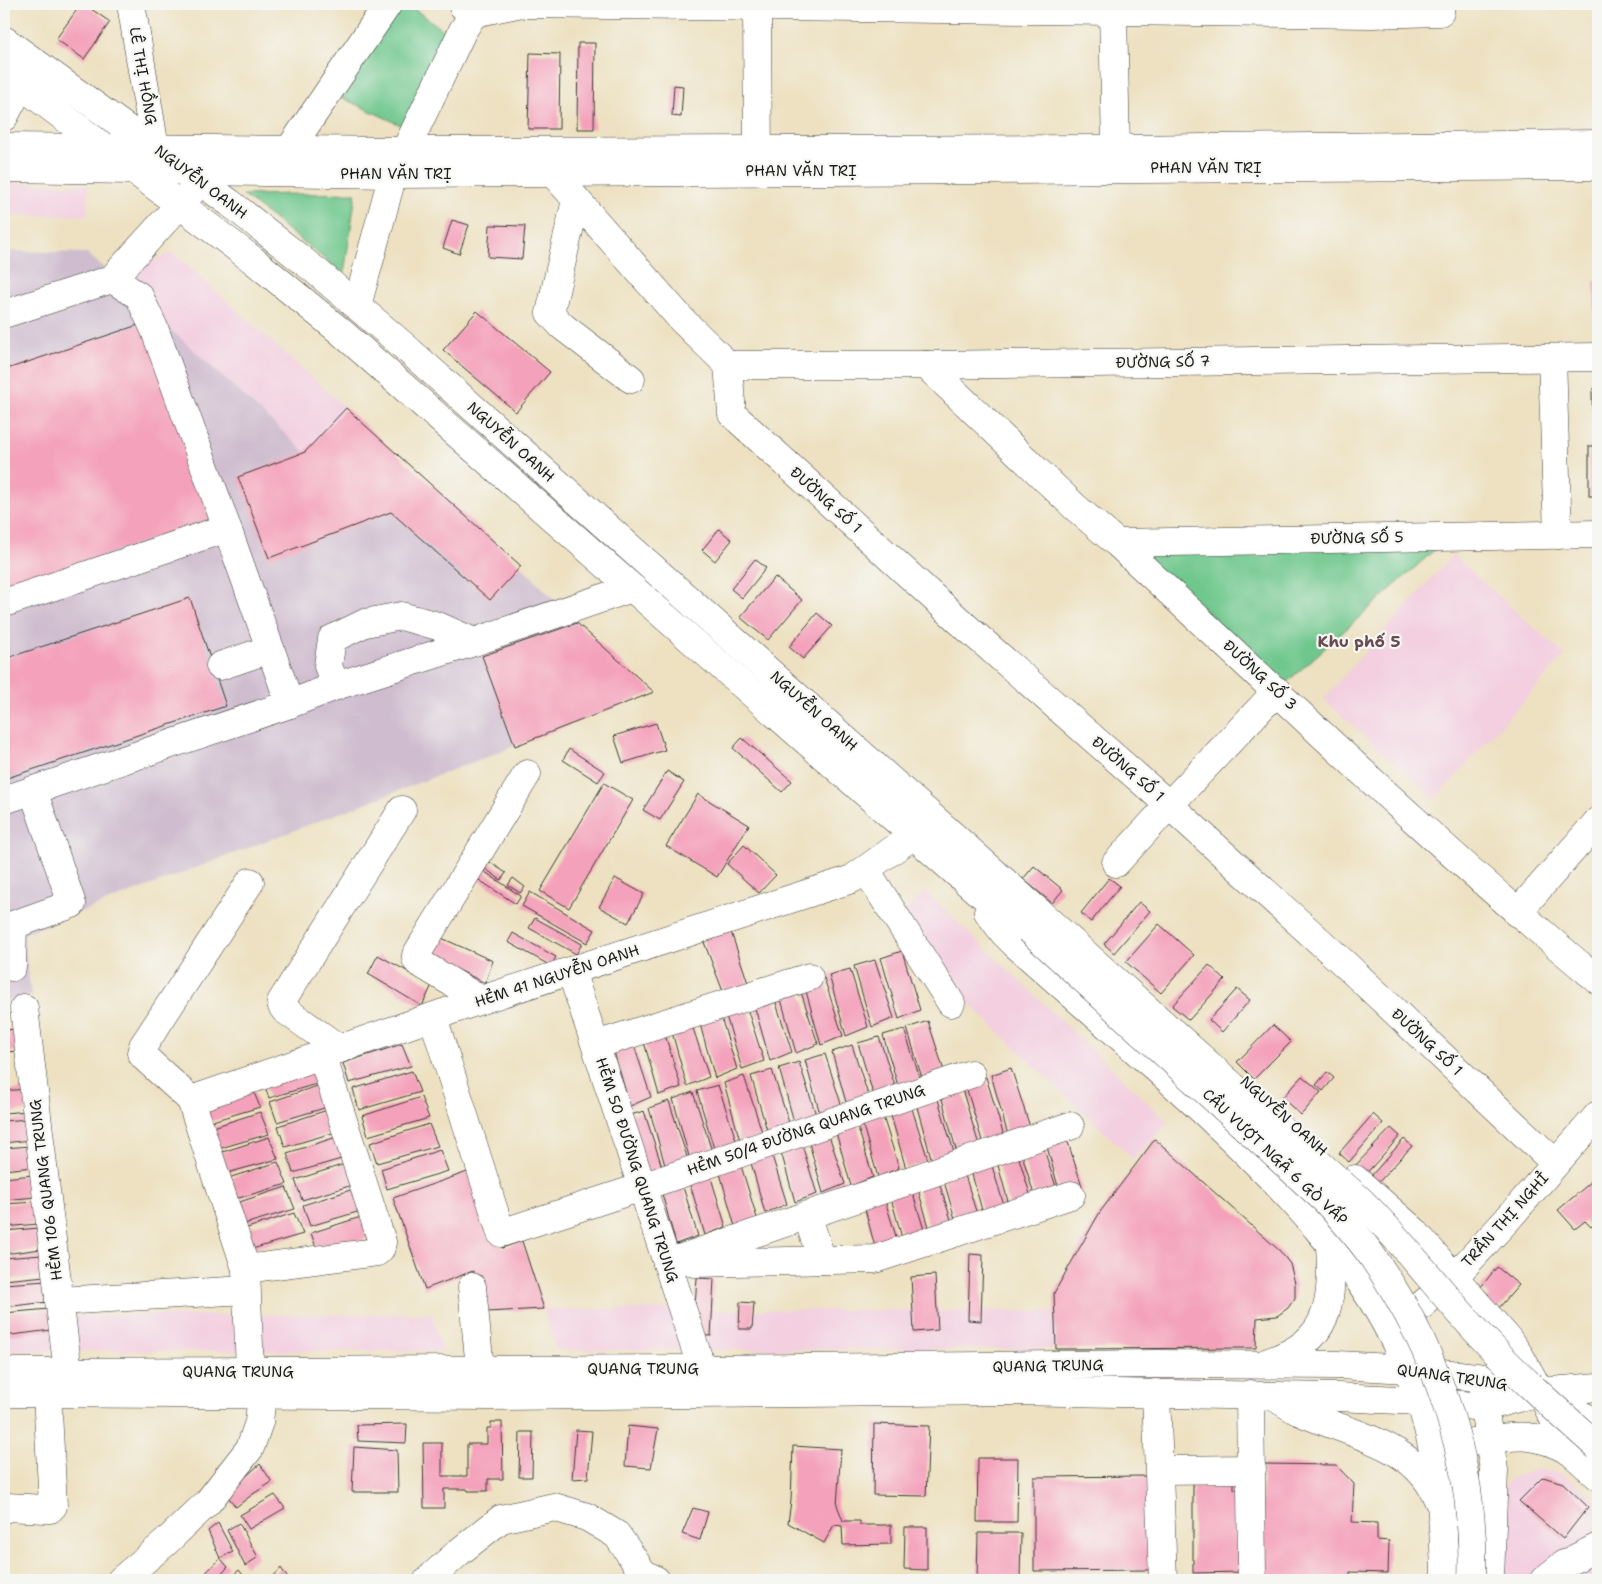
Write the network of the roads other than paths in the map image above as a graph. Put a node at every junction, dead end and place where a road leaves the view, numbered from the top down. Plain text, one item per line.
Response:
1 (131, 4) edge
2 (388, 4) edge
3 (517, 4) edge
4 (526, 4) edge
5 (757, 5) edge
6 (926, 6) edge
7 (471, 7) edge
8 (1310, 8) edge
9 (1440, 8) edge
10 (1372, 9) edge
11 (1113, 11) junction
12 (4, 40) edge
13 (12, 79) edge
14 (4, 117) edge
15 (1598, 144) edge
16 (4, 148) edge
17 (155, 148) junction
18 (105, 149) junction
19 (1116, 149) junction
20 (289, 150) junction
21 (758, 160) junction
22 (399, 163) junction
23 (1598, 166) edge
24 (4, 168) edge
25 (133, 170) junction
26 (553, 173) junction
27 (194, 176) junction
28 (576, 200) junction
29 (180, 205) junction
30 (112, 279) junction
31 (357, 306) junction
32 (4, 314) edge
33 (1598, 357) edge
34 (1552, 358) junction
35 (728, 365) junction
36 (926, 365) junction
37 (631, 379) dead end
38 (227, 528) junction
39 (1598, 534) edge
40 (1558, 535) junction
41 (1117, 543) junction
42 (632, 588) junction
43 (4, 603) edge
44 (474, 642) junction
45 (270, 649) junction
46 (220, 666) dead end
47 (336, 686) junction
48 (1277, 691) junction
49 (290, 704) junction
50 (527, 774) dead end
51 (33, 790) junction
52 (4, 800) edge
53 (1169, 805) junction
54 (402, 810) dead end
55 (1598, 822) edge
56 (914, 835) junction
57 (1116, 863) dead end
58 (866, 870) junction
59 (250, 882) dead end
60 (986, 882) junction
61 (1518, 913) junction
62 (1035, 922) junction
63 (12, 967) dead end
64 (572, 971) junction
65 (809, 977) dead end
66 (1598, 980) edge
67 (481, 1000) junction
68 (951, 1003) dead end
69 (24, 1008) dead end
70 (433, 1017) junction
71 (596, 1045) junction
72 (331, 1052) junction
73 (971, 1074) dead end
74 (191, 1100) junction
75 (1598, 1115) edge
76 (1070, 1126) dead end
77 (1555, 1163) junction
78 (642, 1187) junction
79 (1071, 1194) dead end
80 (807, 1215) junction
81 (1413, 1230) junction
82 (1330, 1244) junction
83 (822, 1260) junction
84 (667, 1263) junction
85 (1454, 1277) junction
86 (1358, 1278) junction
87 (246, 1279) junction
88 (472, 1287) dead end
89 (59, 1301) junction
90 (1390, 1332) junction
91 (1155, 1364) junction
92 (1260, 1365) junction
93 (702, 1369) junction
94 (1408, 1369) junction
95 (4, 1372) edge
96 (68, 1372) junction
97 (487, 1378) junction
98 (1484, 1378) junction
99 (256, 1383) junction
100 (1598, 1387) edge
101 (4, 1392) edge
102 (1540, 1392) junction
103 (47, 1393) junction
104 (1156, 1393) junction
105 (1260, 1394) junction
106 (1420, 1401) junction
107 (1484, 1407) junction
108 (1598, 1424) edge
109 (1490, 1439) junction
110 (1598, 1447) edge
111 (1571, 1452) junction
112 (1252, 1469) junction
113 (1160, 1470) junction
114 (1598, 1476) edge
115 (1438, 1477) junction
116 (4, 1509) edge
117 (1443, 1513) junction
118 (1598, 1547) edge
119 (135, 1575) edge
120 (428, 1580) edge
121 (656, 1580) edge
122 (1163, 1580) edge
123 (1250, 1580) edge
124 (1444, 1580) edge
125 (1472, 1580) edge
126 (1490, 1580) edge
127 (1544, 1580) edge

1 - 17 main road, LÊ THỊ HỒNG
2 - 20 main road
3 - 7 main road
4 - 5 main road
5 - 6 main road
5 - 21 main road
6 - 11 main road
7 - 22 main road
8 - 10 main road
8 - 11 main road
9 - 10 main road
11 - 19 main road
12 - 17 main road, NGUYỄN OANH
13 - 14 main road
13 - 18 main road, NGUYỄN OANH
15 - 19 main road, PHAN VĂN TRỊ
16 - 18 main road, PHAN VĂN TRỊ
17 - 18 main road, PHAN VĂN TRỊ
17 - 20 main road, PHAN VĂN TRỊ
17 - 27 main road, NGUYỄN OANH
18 - 25 main road, NGUYỄN OANH
19 - 21 main road, PHAN VĂN TRỊ
20 - 22 main road, PHAN VĂN TRỊ
21 - 22 main road, PHAN VĂN TRỊ
21 - 23 main road, PHAN VĂN TRỊ
21 - 26 main road, PHAN VĂN TRỊ
22 - 26 main road, PHAN VĂN TRỊ
22 - 27 main road, PHAN VĂN TRỊ
22 - 31 main road
24 - 25 main road, PHAN VĂN TRỊ
25 - 27 main road, PHAN VĂN TRỊ
25 - 29 main road, NGUYỄN OANH
26 - 28 main road
27 - 29 main road
27 - 31 main road, NGUYỄN OANH
28 - 35 main road
28 - 37 main road
29 - 30 main road
29 - 42 main road, NGUYỄN OANH
30 - 32 main road
30 - 38 main road
31 - 60 main road, NGUYỄN OANH
33 - 34 main road, ĐƯỜNG SỐ 7
34 - 36 main road, ĐƯỜNG SỐ 7
34 - 40 main road
35 - 36 main road, ĐƯỜNG SỐ 7
35 - 53 main road, ĐƯỜNG SỐ 1
36 - 41 main road, ĐƯỜNG SỐ 3
38 - 43 main road
38 - 45 main road
39 - 40 main road, ĐƯỜNG SỐ 5
40 - 41 main road, ĐƯỜNG SỐ 5
41 - 48 main road, ĐƯỜNG SỐ 3
42 - 44 main road
42 - 56 main road, NGUYỄN OANH
44 - 47 main road
44 - 47 main road
45 - 46 main road
45 - 49 main road
47 - 49 main road
48 - 53 main road
48 - 61 main road, ĐƯỜNG SỐ 3
49 - 51 main road
50 - 67 main road
51 - 52 main road
51 - 63 main road
53 - 57 main road
53 - 77 main road, ĐƯỜNG SỐ 1
54 - 72 main road
55 - 61 main road
56 - 58 main road, HẺM 41 NGUYỄN OANH
56 - 60 main road, NGUYỄN OANH
58 - 64 main road, HẺM 41 NGUYỄN OANH
58 - 68 main road
59 - 74 main road
60 - 62 main road, NGUYỄN OANH
60 - 81 main road, NGUYỄN OANH
60 - 82 main road, NGUYỄN OANH
61 - 66 main road, ĐƯỜNG SỐ 3
62 - 110 main road, CẦU VƯỢT NGÃ 6 GÒ VẤP, bridge
62 - 125 main road, CẦU VƯỢT NGÃ 6 GÒ VẤP, bridge
64 - 67 main road, HẺM 41 NGUYỄN OANH
64 - 71 main road, HẺM 50 ĐƯỜNG QUANG TRUNG
65 - 71 main road
67 - 70 main road, HẺM 41 NGUYỄN OANH
69 - 89 main road, HẺM 106 QUANG TRUNG
70 - 72 main road, HẺM 41 NGUYỄN OANH
70 - 78 main road, HẺM 50/4 ĐƯỜNG QUANG TRUNG
71 - 78 main road, HẺM 50 ĐƯỜNG QUANG TRUNG
72 - 74 main road, HẺM 41 NGUYỄN OANH
72 - 87 main road
73 - 78 main road, HẺM 50/4 ĐƯỜNG QUANG TRUNG
74 - 87 main road
75 - 77 main road, TRẦN THỊ NGHỈ
76 - 80 main road
77 - 85 main road, TRẦN THỊ NGHỈ
78 - 84 main road, HẺM 50 ĐƯỜNG QUANG TRUNG
79 - 83 main road
80 - 83 main road
80 - 84 main road
81 - 85 main road, NGUYỄN OANH
81 - 86 main road
82 - 86 main road, NGUYỄN OANH
82 - 92 main road
83 - 84 main road
84 - 93 main road, HẺM 50 ĐƯỜNG QUANG TRUNG
85 - 90 main road, TRẦN THỊ NGHỈ
85 - 102 main road, NGUYỄN OANH
86 - 90 main road, NGUYỄN OANH
87 - 89 main road
87 - 99 main road
88 - 97 main road
89 - 96 main road, HẺM 106 QUANG TRUNG
90 - 94 main road, NGUYỄN OANH
91 - 92 main road, QUANG TRUNG
91 - 93 main road, QUANG TRUNG
91 - 104 main road
92 - 94 main road, QUANG TRUNG
93 - 97 main road, QUANG TRUNG
94 - 98 main road, QUANG TRUNG
94 - 106 main road, NGUYỄN OANH
95 - 96 main road, QUANG TRUNG
96 - 99 main road, QUANG TRUNG
97 - 99 main road, QUANG TRUNG
97 - 104 main road, QUANG TRUNG
98 - 102 main road, QUANG TRUNG
98 - 107 main road
99 - 103 main road, QUANG TRUNG
99 - 119 main road
100 - 102 main road
101 - 103 main road, QUANG TRUNG
102 - 107 main road, QUANG TRUNG
102 - 108 main road
102 - 111 main road, NGUYỄN OANH
103 - 116 main road
104 - 105 main road, QUANG TRUNG
104 - 113 main road
105 - 106 main road, QUANG TRUNG
105 - 112 main road
105 - 117 main road
106 - 107 main road, QUANG TRUNG
106 - 115 main road, NGUYỄN OANH
107 - 109 main road
109 - 111 main road
109 - 115 main road
109 - 126 main road
111 - 114 main road
112 - 113 main road
112 - 123 main road
113 - 122 main road
115 - 117 main road, NGUYỄN OANH
117 - 124 main road, NGUYỄN OANH
118 - 127 main road
120 - 121 main road

